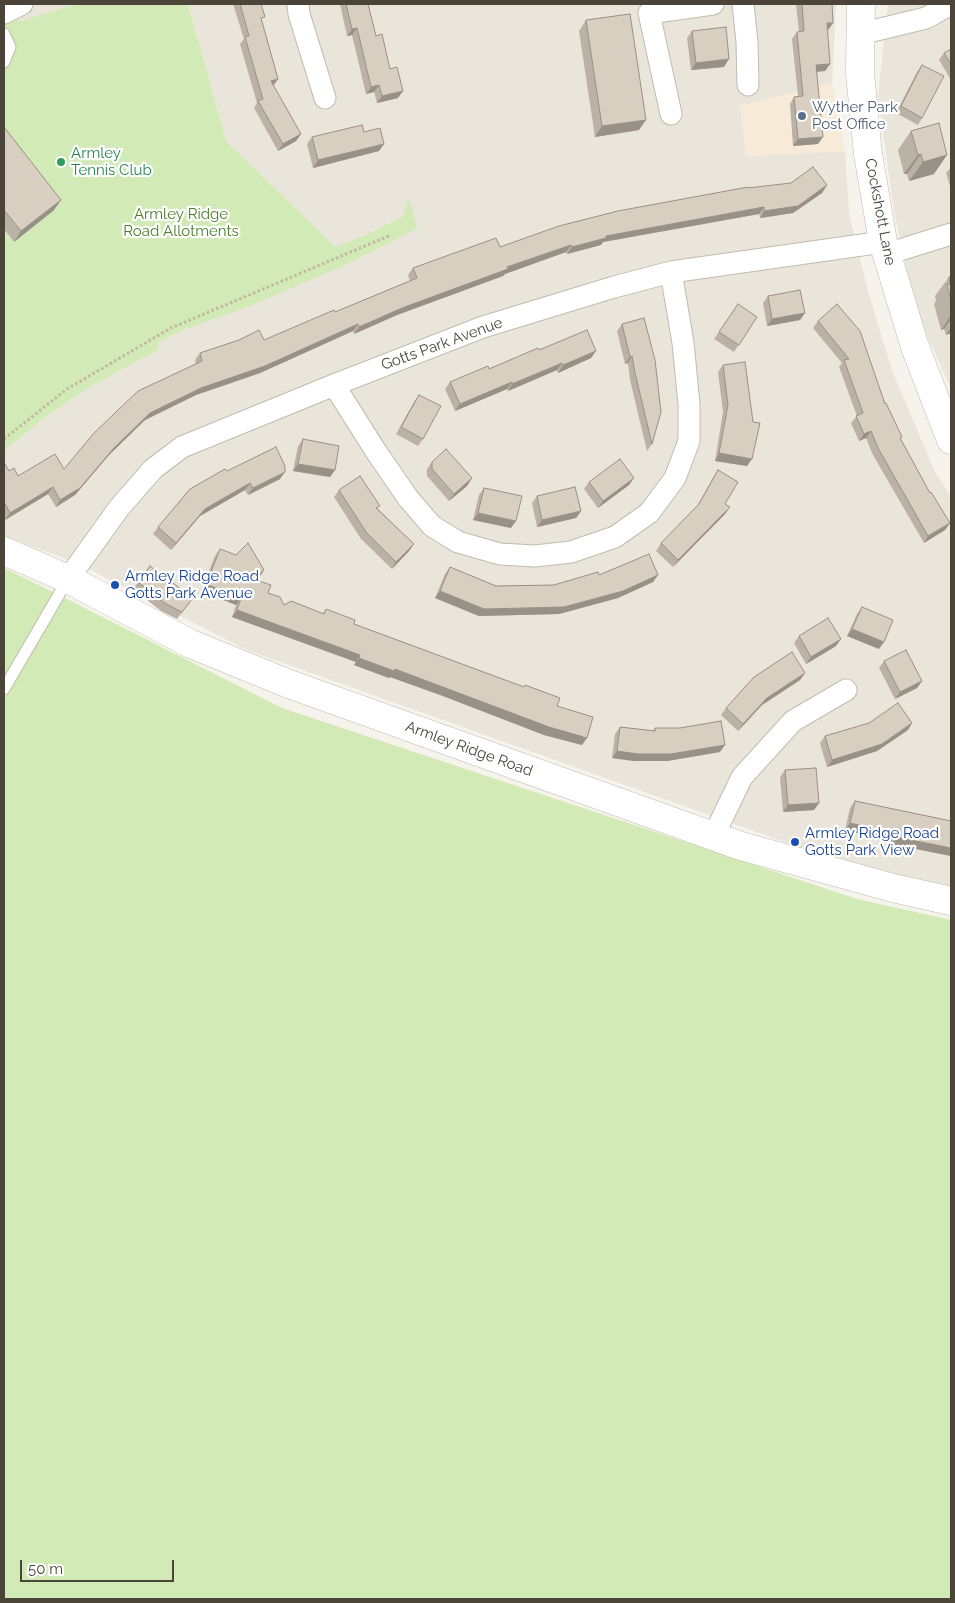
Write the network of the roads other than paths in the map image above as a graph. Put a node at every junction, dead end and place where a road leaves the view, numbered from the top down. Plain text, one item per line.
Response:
1 (22, 4) edge
2 (298, 4) edge
3 (713, 4) edge
4 (743, 4) edge
5 (861, 4) edge
6 (951, 4) edge
7 (4, 13) edge
8 (4, 34) edge
9 (860, 34) junction
10 (4, 62) edge
11 (748, 85) dead end
12 (326, 98) dead end
13 (671, 114) dead end
14 (951, 234) edge
15 (885, 248) junction
16 (671, 272) junction
17 (334, 385) junction
18 (951, 440) edge
19 (4, 551) edge
20 (68, 579) junction
21 (5, 686) edge
22 (846, 690) dead end
23 (713, 836) junction
24 (951, 901) edge

1 - 7 street
2 - 12 street
3 - 13 street
4 - 11 street
5 - 9 street, Cockshott Lane
6 - 9 street
8 - 10 lane
9 - 15 street, Cockshott Lane
14 - 15 street, Gotts Park Avenue
15 - 16 street, Gotts Park Avenue
15 - 18 street, Cockshott Lane
16 - 17 street, Gotts Park Avenue
16 - 17 street
17 - 20 street, Gotts Park Avenue
19 - 20 street, Armley Ridge Road
20 - 21 lane
20 - 23 street, Armley Ridge Road
22 - 23 street
23 - 24 street, Armley Ridge Road

